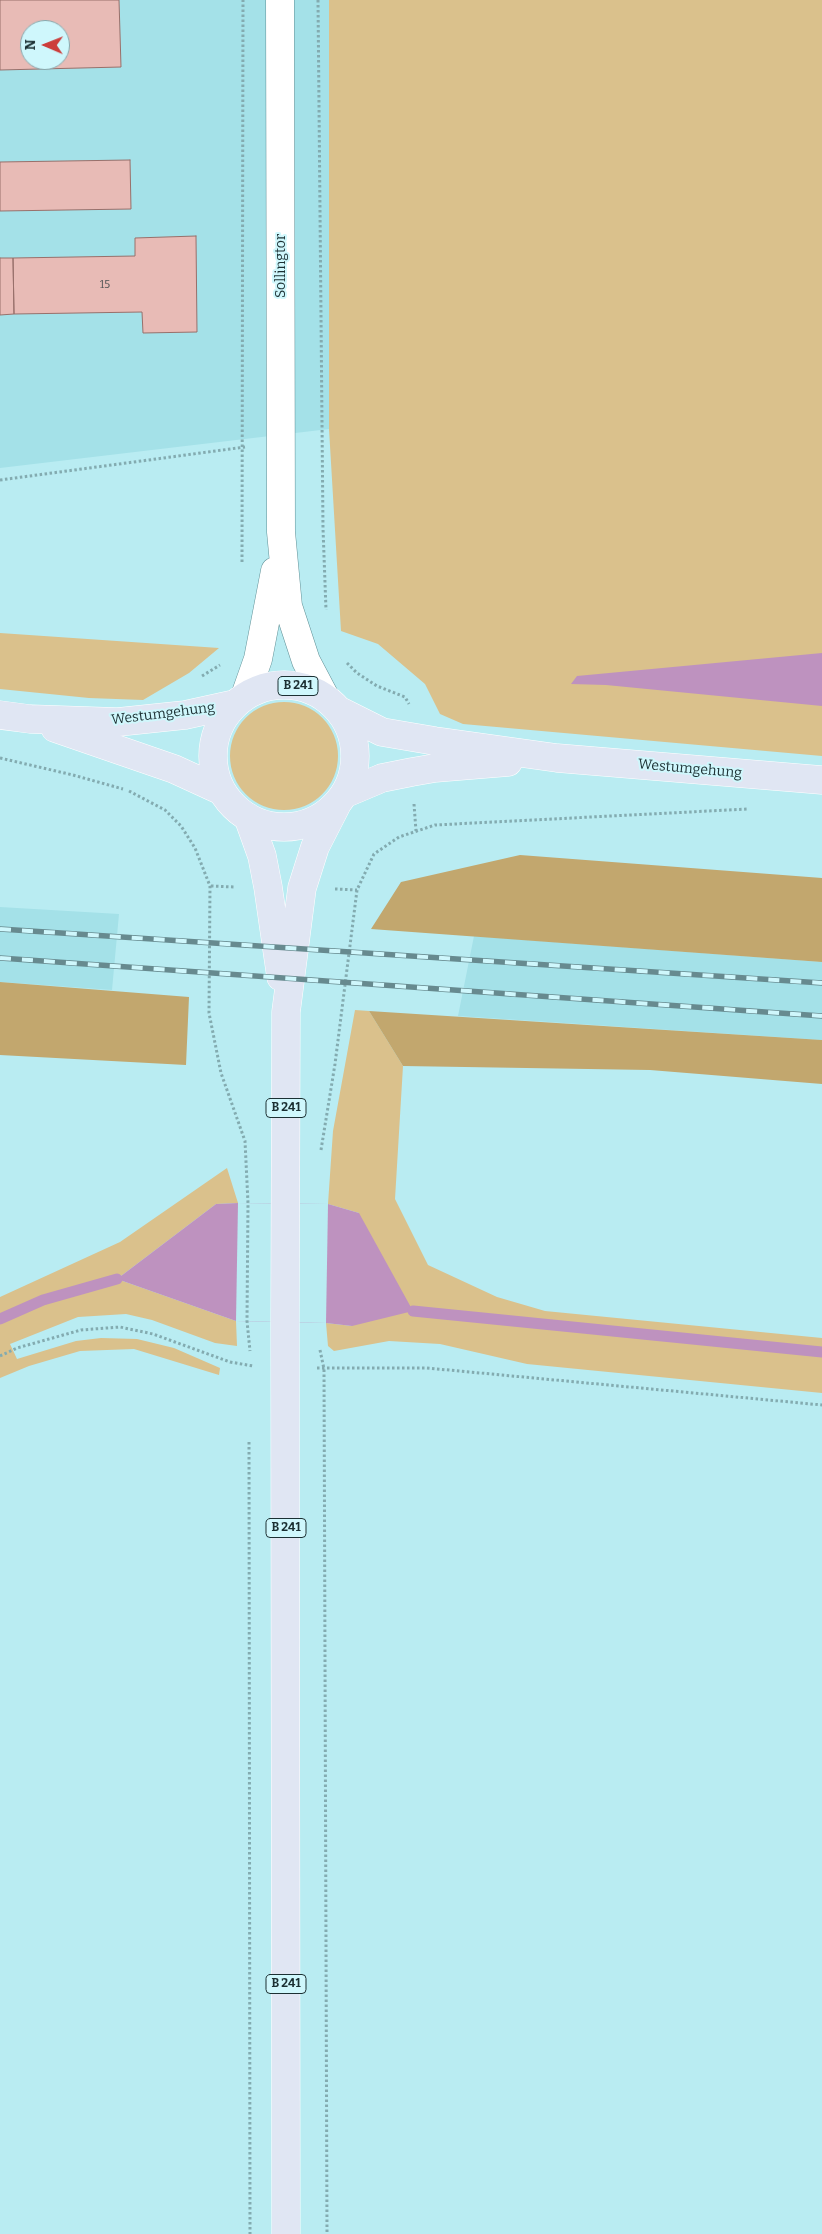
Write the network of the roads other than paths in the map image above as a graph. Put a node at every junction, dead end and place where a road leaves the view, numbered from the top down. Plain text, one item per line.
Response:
1 (280, 0) edge
2 (281, 532) junction
3 (240, 700) junction
4 (333, 704) junction
5 (0, 715) edge
6 (30, 719) junction
7 (557, 758) junction
8 (822, 780) edge
9 (222, 791) junction
10 (341, 799) junction
11 (248, 817) junction
12 (286, 1012) junction
13 (286, 2234) edge

1 - 2 main road, Sollingtor / B 241
2 - 3 main road, Sollingtor / B 241
2 - 4 main road, Sollingtor / B 241
3 - 4 main road, B 241
3 - 6 main road, Westumgehung / B 241
3 - 9 main road, B 241
4 - 7 main road, Westumgehung
4 - 10 main road, B 241
5 - 6 main road, Westumgehung / B 241
6 - 9 main road, Westumgehung / B 241
7 - 8 main road, Westumgehung
7 - 10 main road, Westumgehung
9 - 11 main road, B 241
10 - 11 main road, B 241
10 - 12 main road, B 241
11 - 12 main road, B 241
12 - 13 main road, B 241

